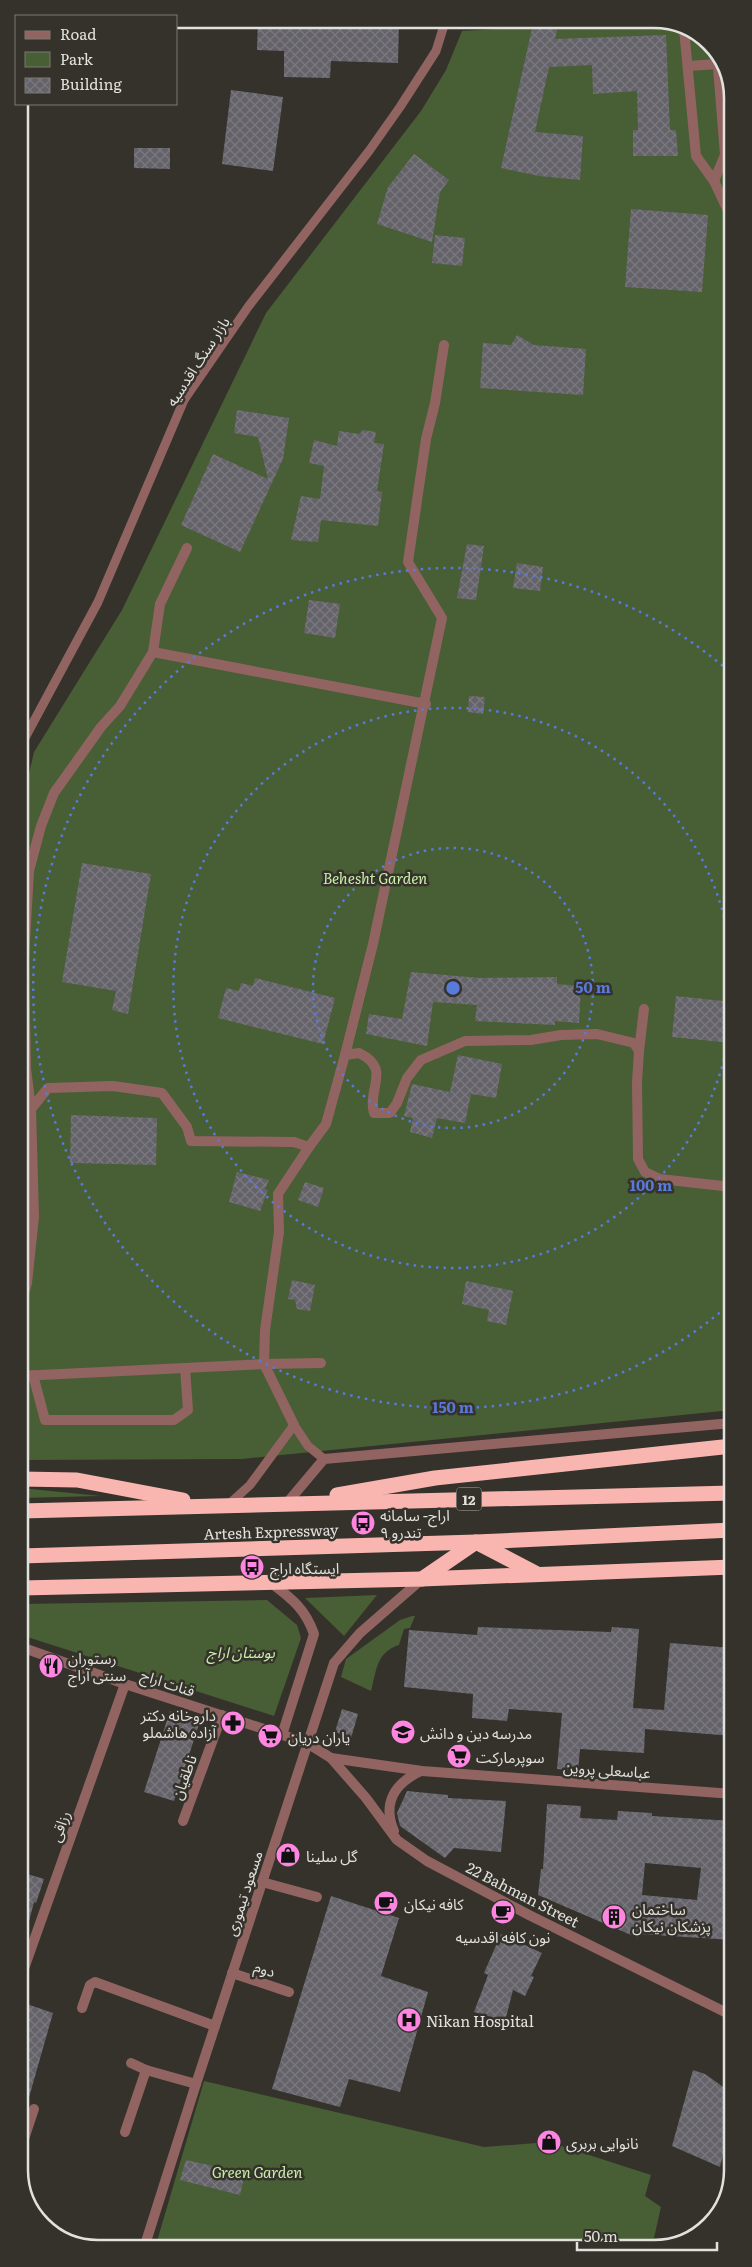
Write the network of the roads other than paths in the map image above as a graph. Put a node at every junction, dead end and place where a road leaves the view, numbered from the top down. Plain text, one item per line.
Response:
1 (443, 28) edge
2 (685, 35) edge
3 (714, 61) edge
4 (688, 66) junction
5 (718, 68) edge
6 (724, 143) edge
7 (724, 157) edge
8 (714, 180) junction
9 (724, 202) edge
10 (444, 345) dead end
11 (187, 548) dead end
12 (153, 652) junction
13 (426, 704) junction
14 (28, 732) edge
15 (28, 888) edge
16 (644, 1009) dead end
17 (640, 1051) junction
18 (345, 1055) junction
19 (28, 1088) edge
20 (30, 1109) junction
21 (310, 1147) junction
22 (724, 1186) edge
23 (28, 1273) edge
24 (321, 1363) dead end
25 (264, 1364) junction
26 (185, 1368) junction
27 (28, 1375) edge
28 (33, 1375) junction
29 (724, 1424) edge
30 (294, 1425) junction
31 (724, 1447) edge
32 (324, 1459) junction
33 (28, 1479) edge
34 (724, 1493) edge
35 (287, 1503) junction
36 (206, 1505) junction
37 (228, 1505) junction
38 (28, 1511) edge
39 (724, 1530) edge
40 (476, 1542) junction
41 (28, 1556) edge
42 (724, 1567) edge
43 (539, 1575) junction
44 (422, 1580) junction
45 (270, 1582) junction
46 (28, 1588) edge
47 (28, 1649) edge
48 (125, 1684) junction
49 (222, 1715) junction
50 (282, 1735) junction
51 (307, 1743) junction
52 (331, 1758) junction
53 (422, 1771) junction
54 (724, 1793) edge
55 (183, 1821) dead end
56 (397, 1840) junction
57 (262, 1882) junction
58 (316, 1897) dead end
59 (28, 1957) edge
60 (232, 1973) junction
61 (289, 1992) dead end
62 (82, 2008) dead end
63 (724, 2012) edge
64 (214, 2026) junction
65 (131, 2063) dead end
66 (146, 2070) junction
67 (196, 2084) junction
68 (34, 2109) dead end
69 (28, 2127) edge
70 (125, 2132) dead end
71 (147, 2239) edge

1 - 14 lane, بازار سنگ اقدسیه
2 - 4 street
3 - 4 street
4 - 8 street
5 - 6 street
7 - 8 street
8 - 9 street
10 - 13 street
11 - 12 street
12 - 13 street
12 - 15 street
13 - 18 street
16 - 17 street
17 - 18 street
17 - 22 street
18 - 21 street
19 - 20 street
20 - 21 street
20 - 23 street
21 - 25 street
24 - 25 street
25 - 26 street
25 - 30 street
26 - 28 street
26 - 28 street
27 - 28 street
29 - 32 street
30 - 32 lane
30 - 37 lane
31 - 35 highway
32 - 35 street
33 - 36 highway
34 - 35 highway, Artesh Expressway / 12
35 - 37 highway, Artesh Expressway / 12
36 - 37 highway, Artesh Expressway / 12
36 - 38 highway, Artesh Expressway / 12
39 - 40 highway, Artesh Expressway
40 - 41 highway, Artesh Expressway
40 - 43 highway
40 - 44 highway
42 - 43 highway
43 - 44 highway
44 - 45 highway
44 - 51 street, مسعود تیموری
45 - 46 highway
45 - 50 street
47 - 48 street, قنات اراج
48 - 49 street, قنات اراج
48 - 59 street, رزاقی
49 - 50 street, قنات اراج
49 - 55 street, ناطقیان
50 - 51 street, قنات اراج
51 - 52 street, قنات اراج
51 - 57 street, مسعود تیموری
52 - 53 street, عباسعلی پروین
52 - 56 street, 22 Bahman Street
53 - 54 street, عباسعلی پروین
53 - 56 street
56 - 63 street, 22 Bahman Street
57 - 58 street
57 - 60 street, مسعود تیموری
60 - 61 street, دوم
60 - 64 street, مسعود تیموری
62 - 64 street
64 - 67 street, مسعود تیموری
65 - 66 street
66 - 67 street
66 - 70 street
67 - 71 street, مسعود تیموری
68 - 69 street

